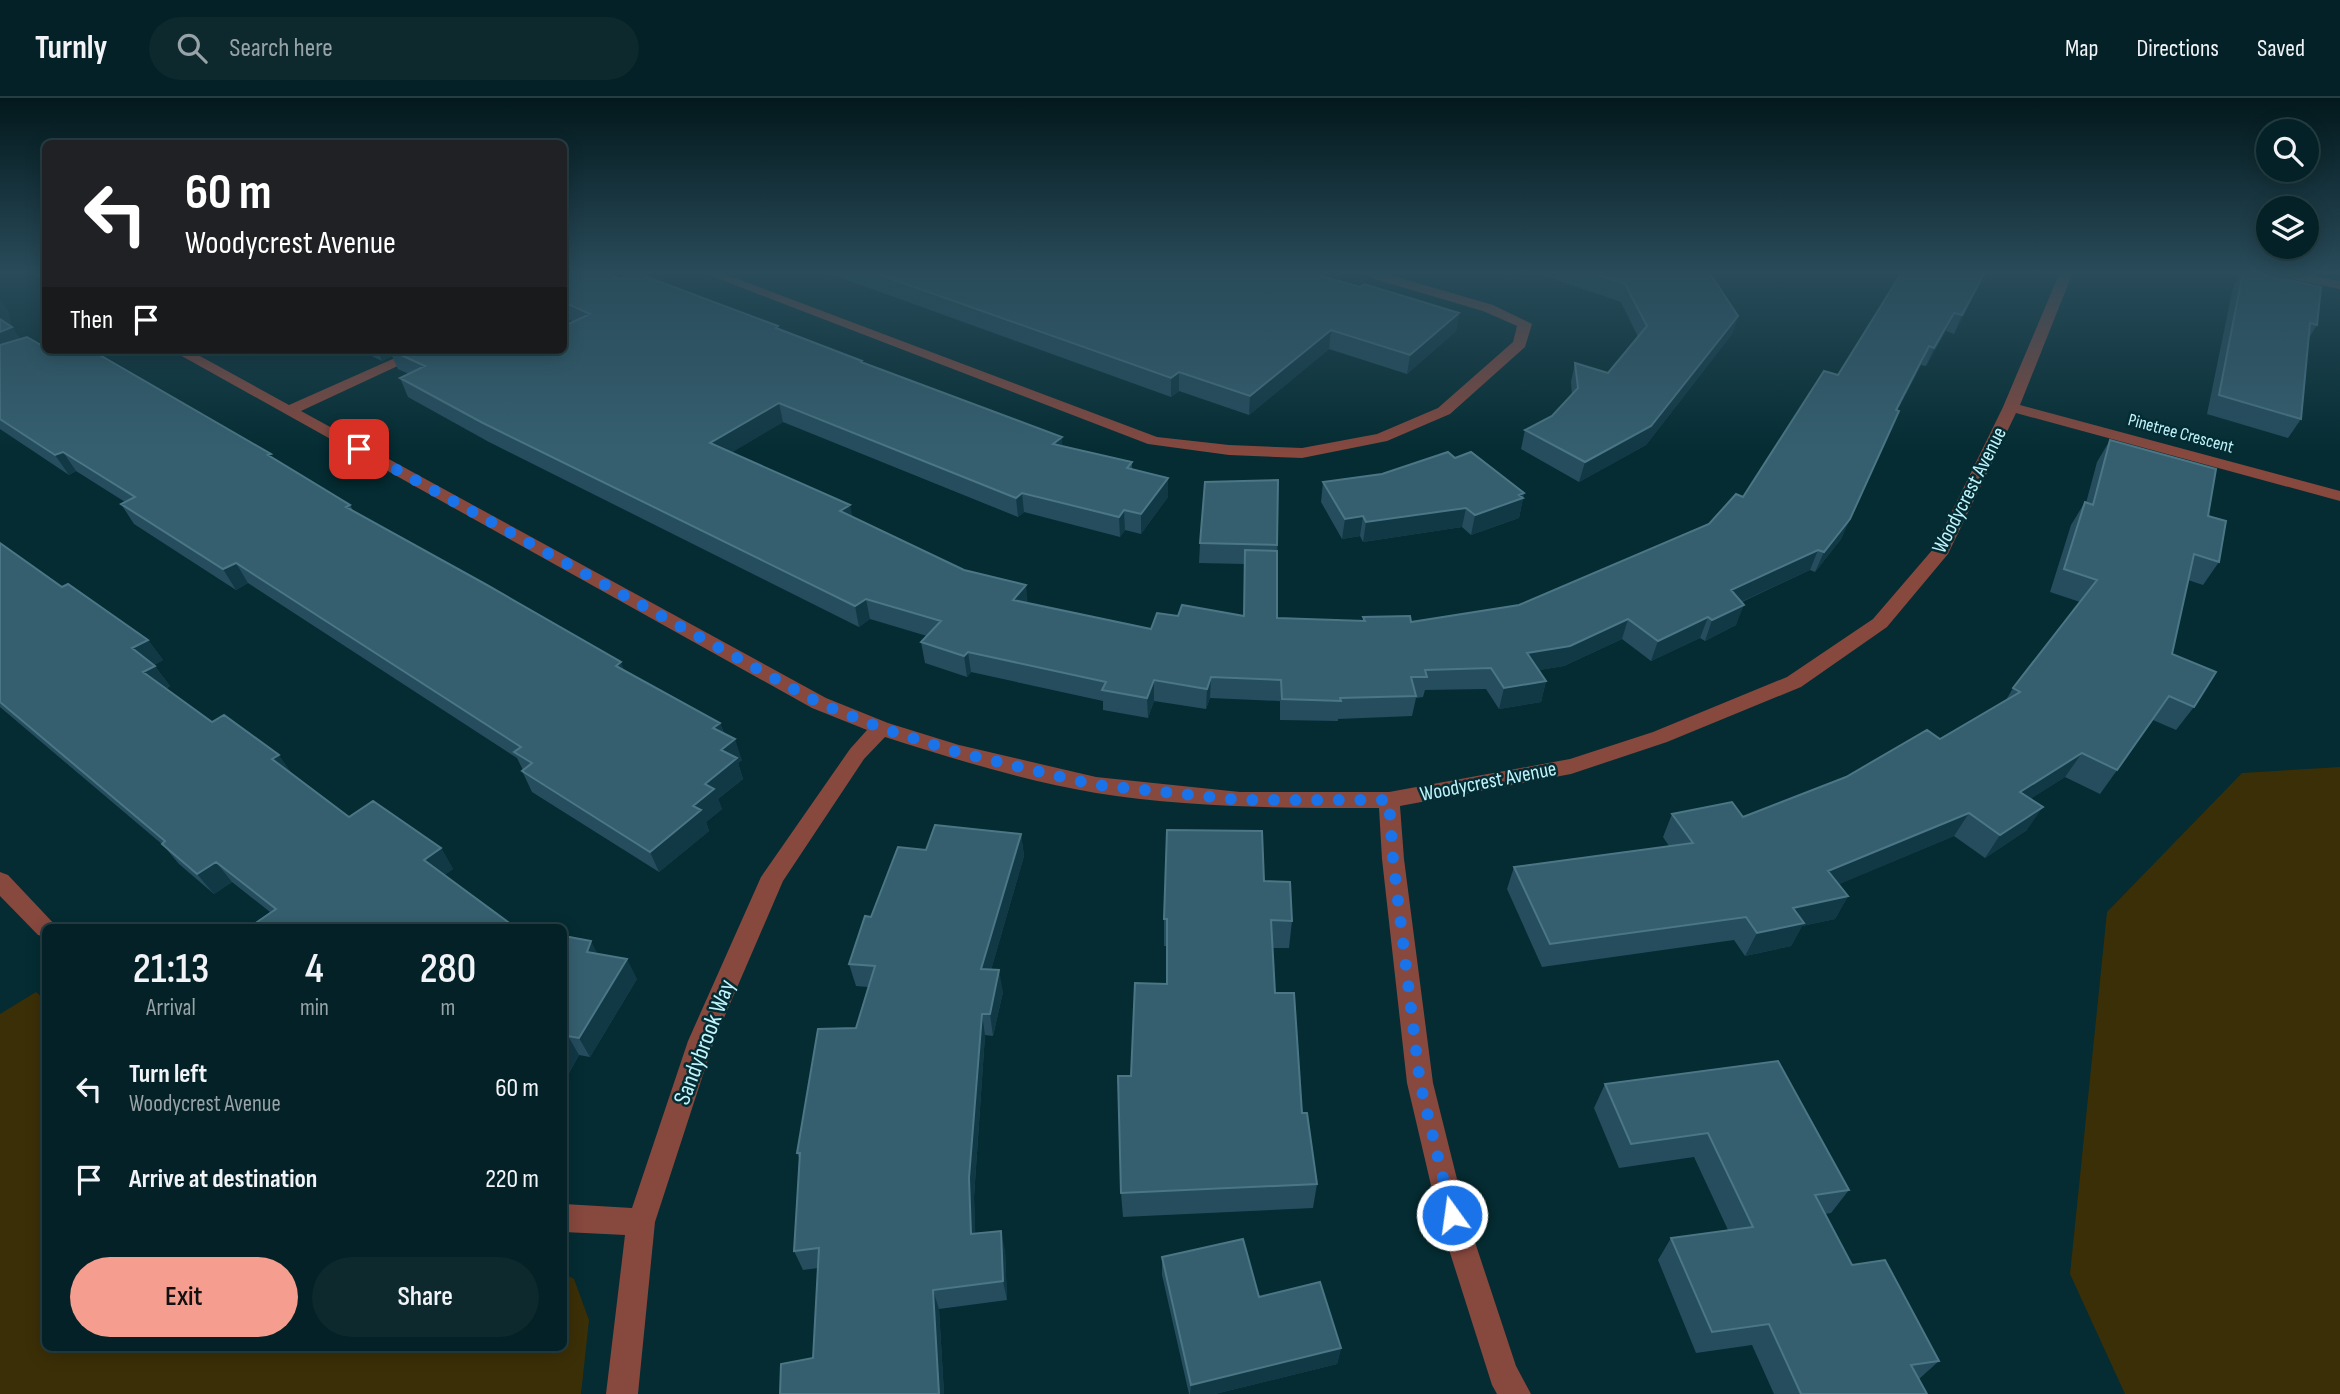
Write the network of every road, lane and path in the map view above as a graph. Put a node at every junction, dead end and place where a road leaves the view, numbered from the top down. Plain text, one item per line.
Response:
1 (868, 332) edge
2 (1523, 332) edge
3 (2040, 332) edge
4 (42, 346) edge
5 (185, 354) edge
6 (416, 354) edge
7 (0, 362) edge
8 (2011, 407) junction
9 (288, 411) junction
10 (2340, 496) edge
11 (881, 728) junction
12 (1389, 800) junction
13 (0, 881) edge
14 (42, 924) edge
15 (567, 1218) edge
16 (641, 1222) junction
17 (622, 1394) edge
18 (1515, 1394) edge

1 - 2 street
3 - 8 street, Woodycrest Avenue
4 - 7 street
5 - 9 street, Woodycrest Avenue
6 - 9 street
8 - 10 street, Pinetree Crescent
8 - 12 street, Woodycrest Avenue
9 - 11 street, Woodycrest Avenue
11 - 12 street, Woodycrest Avenue
11 - 16 street, Sandybrook Way
12 - 18 street
13 - 14 street
15 - 16 street
16 - 17 street, Sandybrook Way

